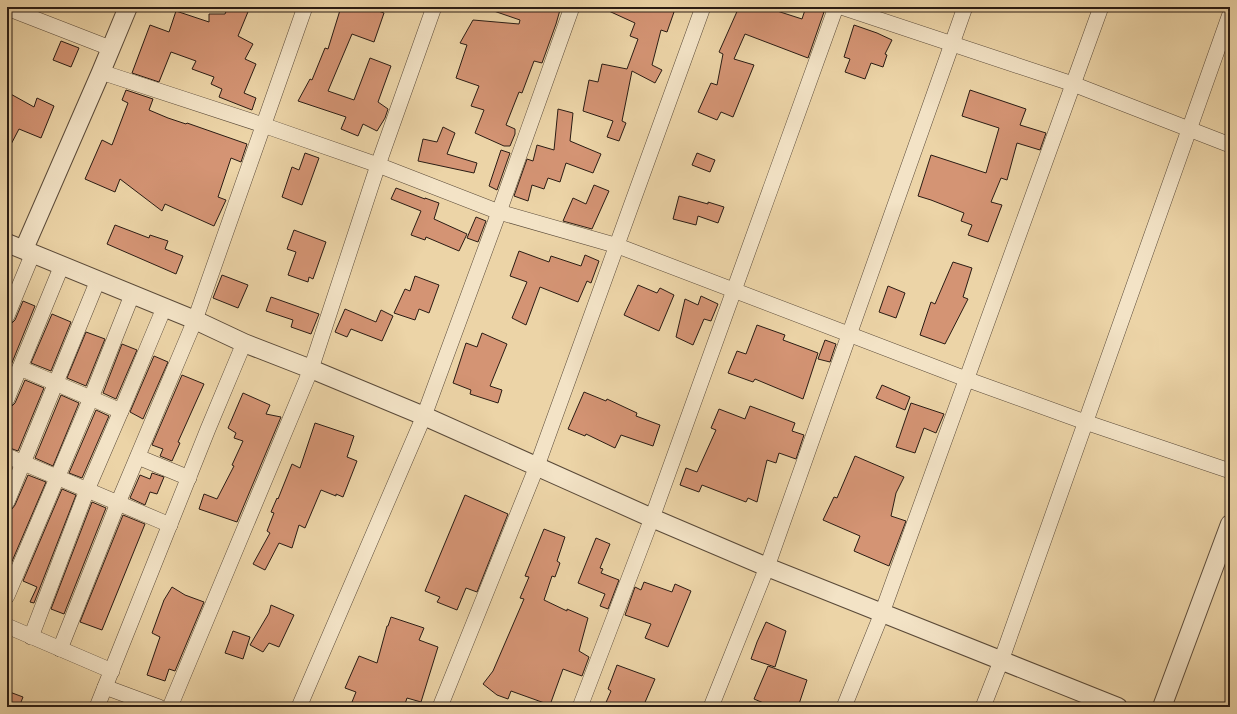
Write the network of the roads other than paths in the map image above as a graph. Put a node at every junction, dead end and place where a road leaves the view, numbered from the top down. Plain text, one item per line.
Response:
1 (128, 7) edge
2 (305, 7) edge
3 (434, 7) edge
4 (572, 7) edge
5 (703, 7) edge
6 (836, 7) edge
7 (841, 7) edge
8 (965, 7) edge
9 (1101, 7) edge
10 (7, 8) edge
11 (1230, 14) edge
12 (952, 43) junction
13 (110, 48) junction
14 (101, 72) junction
15 (1072, 84) junction
16 (263, 125) junction
17 (1189, 130) junction
18 (1230, 146) edge
19 (378, 165) junction
20 (499, 212) junction
21 (7, 243) edge
22 (618, 246) junction
23 (29, 251) junction
24 (62, 265) junction
25 (98, 280) junction
26 (734, 290) junction
27 (132, 295) junction
28 (164, 308) junction
29 (7, 316) edge
30 (195, 320) junction
31 (849, 334) junction
32 (244, 343) junction
33 (20, 368) junction
34 (311, 369) junction
35 (966, 379) junction
36 (56, 384) junction
37 (91, 398) junction
38 (7, 399) edge
39 (121, 411) junction
40 (424, 416) junction
41 (1085, 422) junction
42 (7, 456) edge
43 (138, 456) junction
44 (23, 463) junction
45 (537, 466) junction
46 (1230, 471) edge
47 (57, 477) junction
48 (189, 478) junction
49 (87, 490) junction
50 (7, 502) edge
51 (118, 503) junction
52 (652, 518) junction
53 (1230, 524) edge
54 (170, 525) junction
55 (1226, 550) edge
56 (767, 567) junction
57 (8, 591) edge
58 (882, 613) junction
59 (7, 626) edge
60 (31, 637) junction
61 (60, 649) junction
62 (1001, 661) junction
63 (112, 671) junction
64 (105, 688) junction
65 (97, 707) edge
66 (159, 707) edge
67 (170, 707) edge
68 (299, 707) edge
69 (440, 707) edge
70 (580, 707) edge
71 (711, 707) edge
72 (844, 707) edge
73 (983, 707) edge
74 (1118, 707) edge
75 (1162, 707) edge

1 - 13 street
2 - 16 street
3 - 19 street
4 - 20 street
5 - 22 street
6 - 26 street
7 - 12 street
8 - 12 street
9 - 15 street
10 - 13 street
11 - 17 street
12 - 15 street
12 - 31 street
13 - 14 street
14 - 16 street
14 - 23 street
15 - 17 street
15 - 35 street
16 - 19 street
16 - 30 street
17 - 18 street
17 - 41 street
19 - 20 street
19 - 34 street
20 - 22 street
20 - 40 street
21 - 23 street
22 - 26 street
22 - 45 street
23 - 24 street
23 - 29 street
24 - 25 street
24 - 33 street
25 - 27 street
25 - 36 street
26 - 31 street
26 - 52 street
27 - 28 street
27 - 37 street
28 - 30 street
28 - 39 street
30 - 32 street
30 - 43 street
31 - 35 street
31 - 56 street
32 - 34 street
32 - 48 street
33 - 36 street
33 - 38 street
34 - 40 street
34 - 67 street
35 - 41 street
35 - 58 street
36 - 37 street
36 - 44 street
37 - 39 street
37 - 47 street
39 - 49 street
40 - 45 street
40 - 68 street
41 - 46 street
41 - 62 street
42 - 44 street
43 - 48 street
43 - 51 street
44 - 47 street
44 - 50 street
45 - 52 street
45 - 69 street
47 - 49 street
47 - 57 street
48 - 54 street
49 - 51 street
49 - 60 street
51 - 54 street
51 - 61 street
52 - 56 street
52 - 70 street
53 - 55 street
54 - 63 street
55 - 75 street
56 - 58 street
56 - 71 street
58 - 62 street
58 - 72 street
59 - 60 street
60 - 61 street
61 - 63 street
62 - 73 street
62 - 74 street
63 - 64 street
64 - 65 street
64 - 66 street

